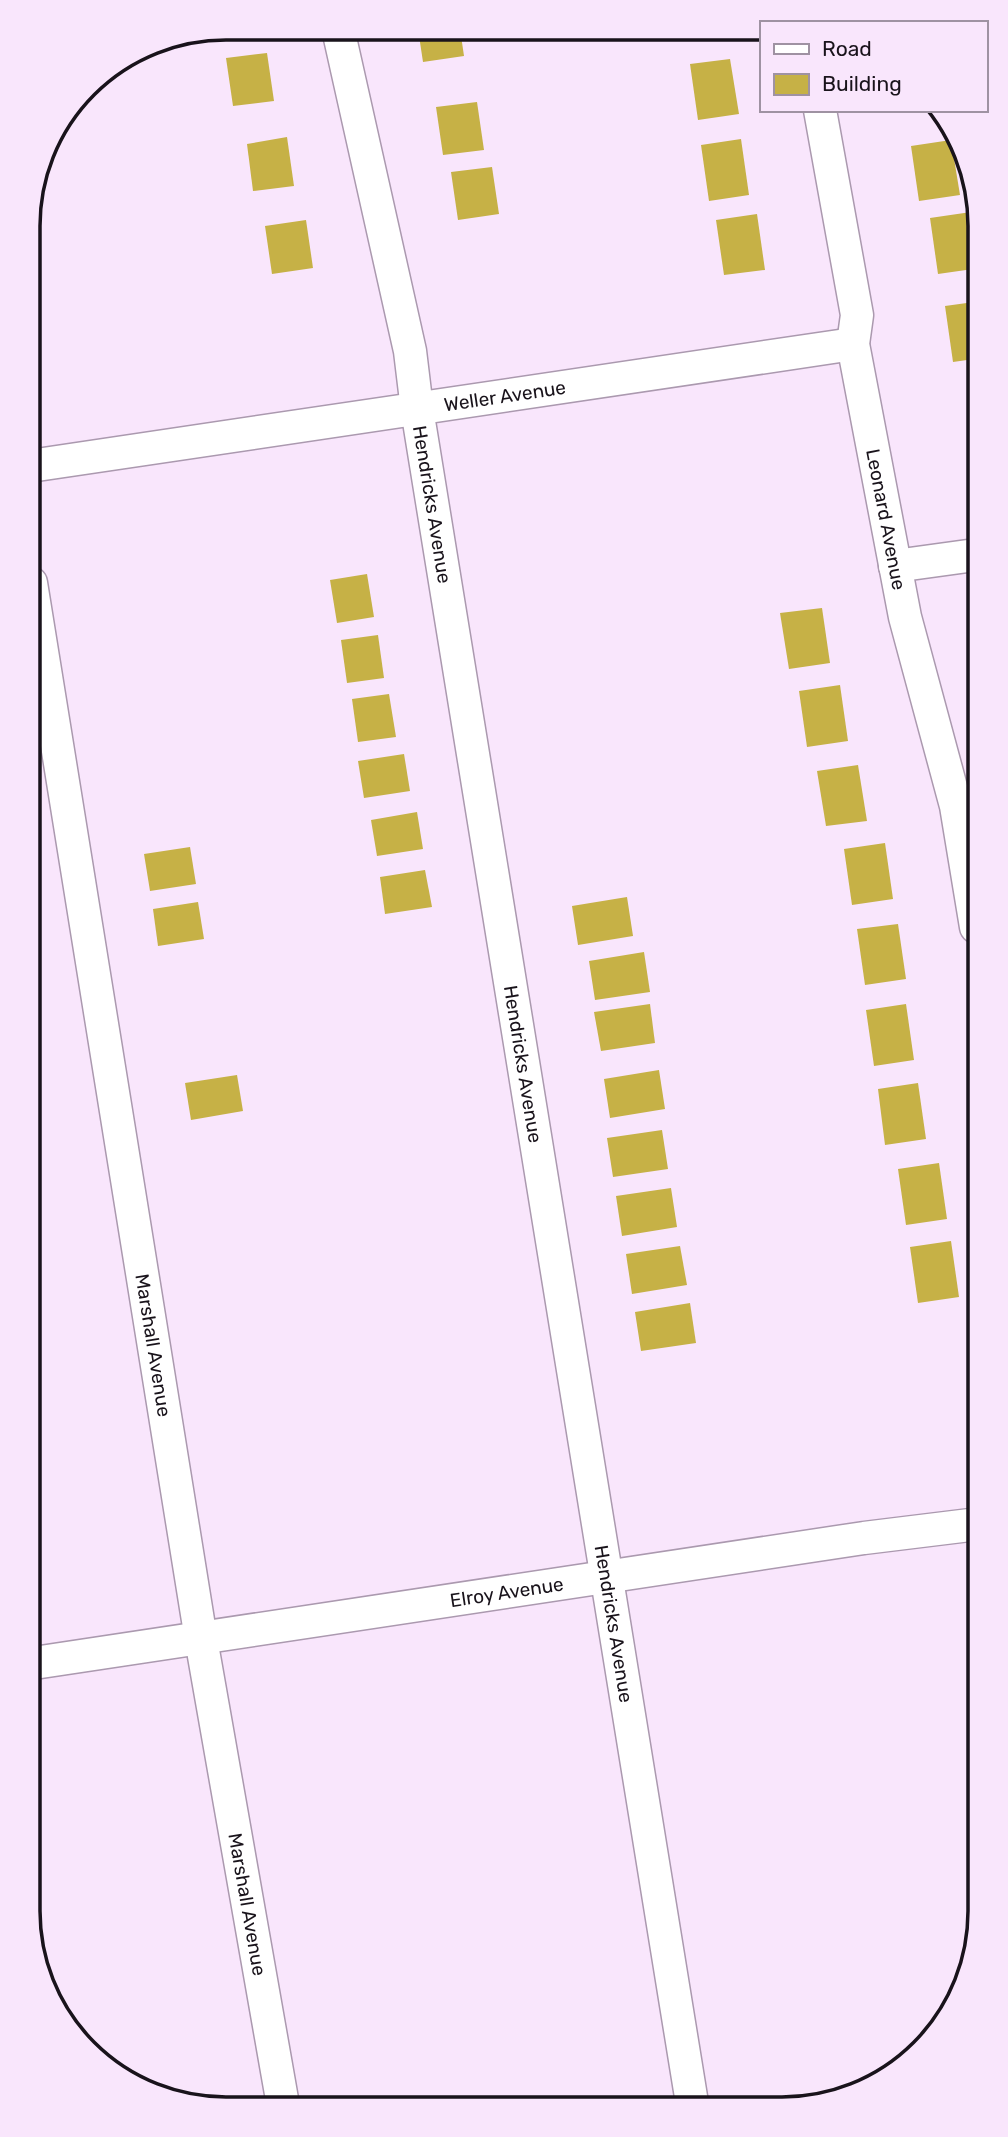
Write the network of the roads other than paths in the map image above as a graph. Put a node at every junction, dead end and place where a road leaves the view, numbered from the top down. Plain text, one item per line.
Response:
1 (341, 41) edge
2 (820, 112) edge
3 (853, 344) junction
4 (417, 409) junction
5 (41, 464) edge
6 (968, 556) edge
7 (895, 566) junction
8 (41, 644) edge
9 (968, 876) edge
10 (967, 1525) edge
11 (608, 1576) junction
12 (201, 1639) junction
13 (40, 1662) edge
14 (282, 2097) edge
15 (691, 2097) edge

1 - 4 street, Hendricks Avenue
2 - 3 street, Leonard Avenue
3 - 4 street, Weller Avenue
3 - 7 street, Leonard Avenue
4 - 5 street, Weller Avenue
4 - 11 street, Hendricks Avenue
6 - 7 street
7 - 9 street, Leonard Avenue
8 - 12 street, Marshall Avenue
10 - 11 street, Elroy Avenue
11 - 12 street, Elroy Avenue
11 - 15 street, Hendricks Avenue
12 - 13 street, Elroy Avenue
12 - 14 street, Marshall Avenue

